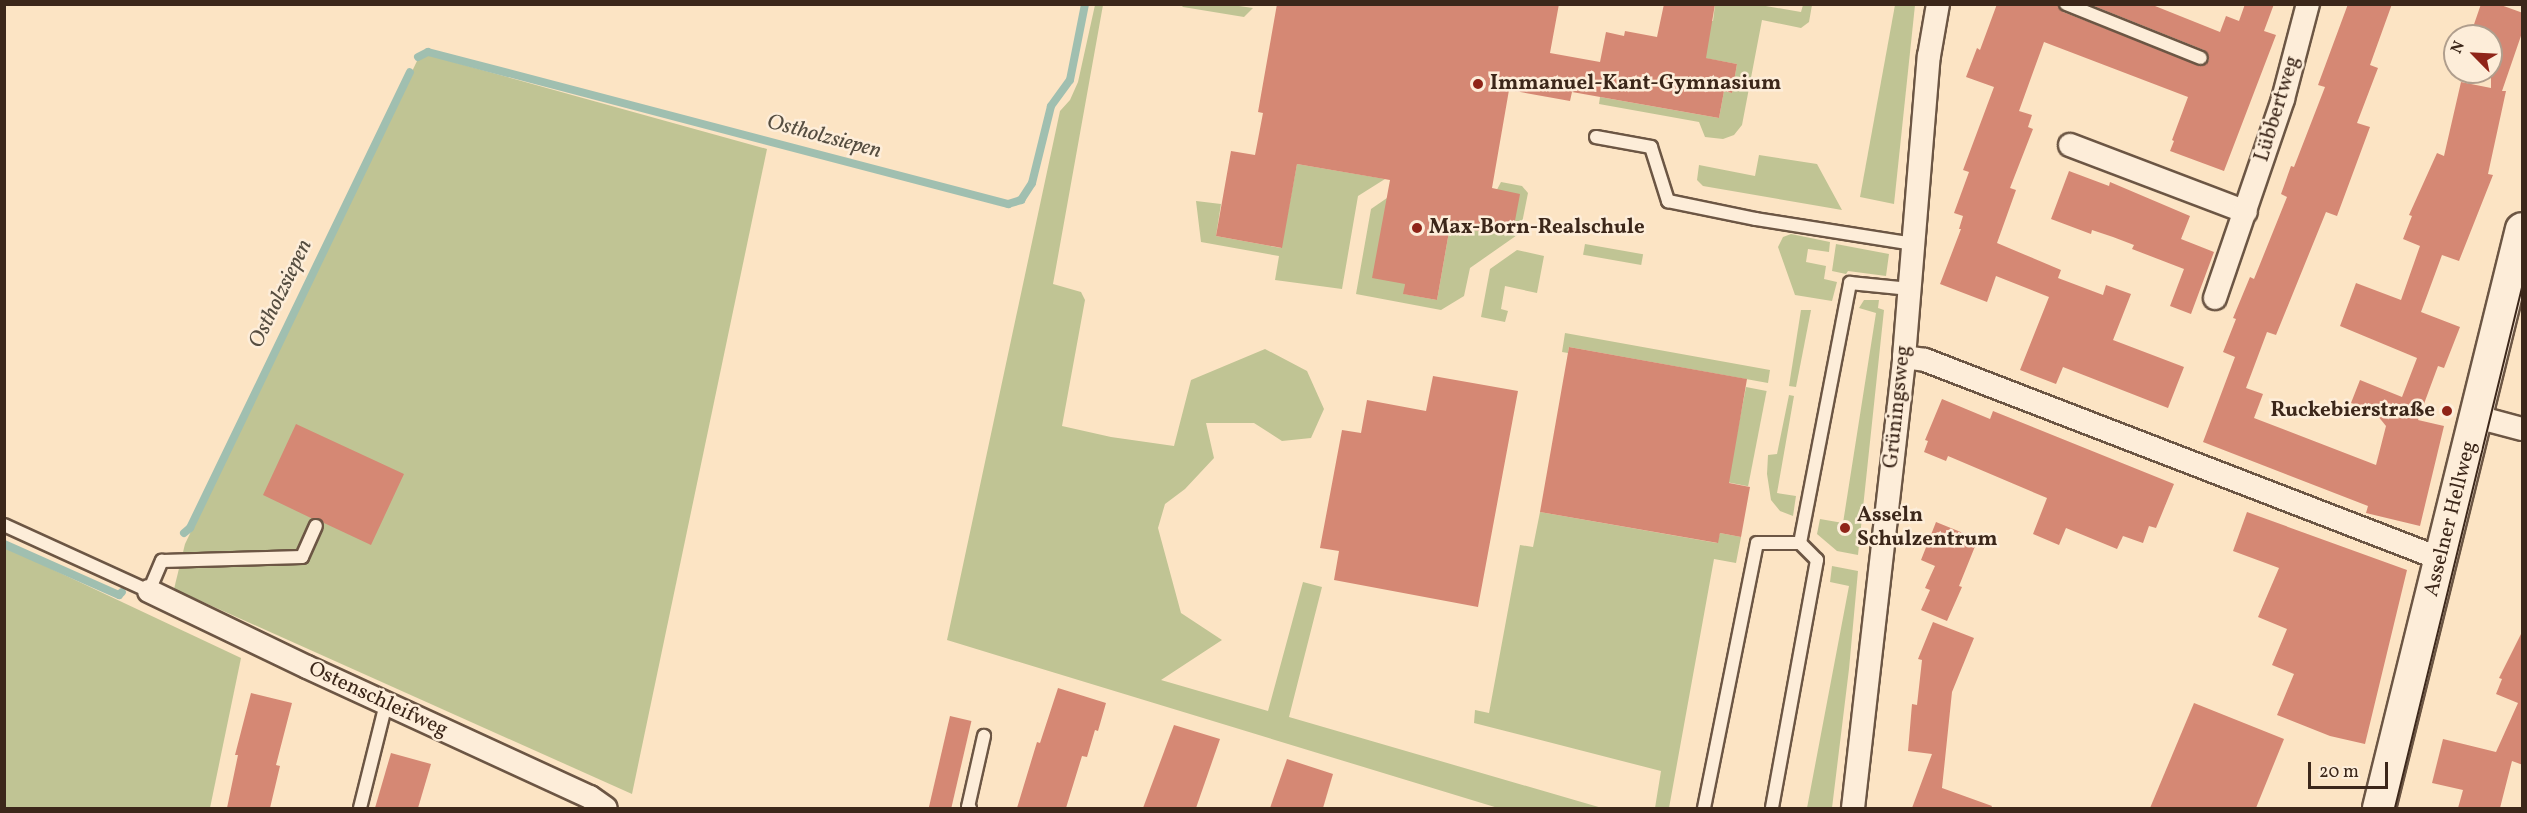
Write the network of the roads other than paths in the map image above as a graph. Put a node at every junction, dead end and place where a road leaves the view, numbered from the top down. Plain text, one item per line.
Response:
1 (1938, 4) edge
2 (2066, 4) edge
3 (2308, 4) edge
4 (2201, 58) dead end
5 (1596, 137) dead end
6 (2070, 145) dead end
7 (2246, 212) junction
8 (2523, 229) edge
9 (1914, 244) junction
10 (1910, 289) junction
11 (2215, 298) dead end
12 (1904, 357) junction
13 (2477, 417) junction
14 (2523, 429) edge
15 (4, 525) edge
16 (316, 526) dead end
17 (1800, 543) junction
18 (2441, 559) junction
19 (149, 591) junction
20 (386, 704) junction
21 (984, 736) dead end
22 (360, 808) edge
23 (606, 808) edge
24 (970, 808) edge
25 (1704, 808) edge
26 (1772, 808) edge
27 (1853, 808) edge
28 (2379, 808) edge

1 - 9 street, Grüningsweg
2 - 4 lane
3 - 7 street, Lübbertweg
5 - 9 lane
6 - 7 street
7 - 11 street, Lübbertweg
8 - 13 main road, Asselner Hellweg
9 - 10 street, Grüningsweg
10 - 12 street, Grüningsweg
10 - 17 lane
12 - 18 street
12 - 27 street, Grüningsweg
13 - 14 street
13 - 18 main road, Asselner Hellweg
15 - 19 lane
16 - 19 lane
17 - 25 lane
17 - 26 lane
18 - 28 main road, Asselner Hellweg
19 - 20 street, Ostenschleifweg
20 - 22 lane
20 - 23 street, Ostenschleifweg
21 - 24 lane

